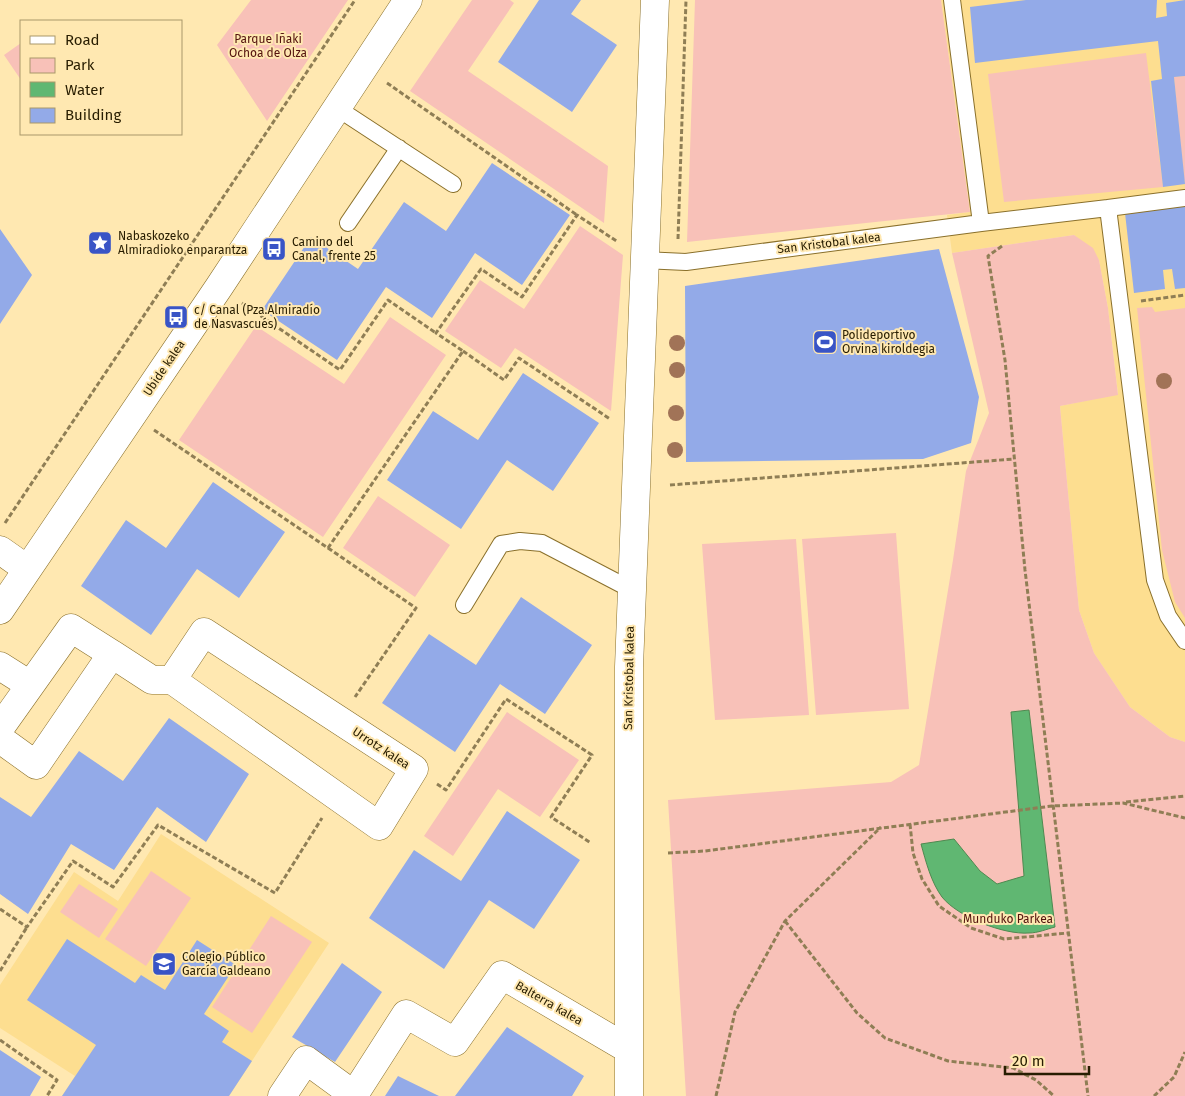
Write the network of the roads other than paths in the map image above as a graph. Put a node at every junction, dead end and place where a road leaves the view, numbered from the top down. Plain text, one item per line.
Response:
1 (408, 0) edge
2 (654, 0) edge
3 (952, 0) edge
4 (338, 108) junction
5 (399, 148) junction
6 (453, 184) dead end
7 (1185, 198) edge
8 (1108, 208) junction
9 (348, 222) dead end
10 (981, 224) junction
11 (643, 260) junction
12 (2, 537) edge
13 (27, 569) junction
14 (632, 590) junction
15 (464, 605) dead end
16 (0, 610) edge
17 (1185, 641) edge
18 (112, 654) junction
19 (0, 666) edge
20 (172, 680) junction
21 (30, 685) junction
22 (0, 728) edge
23 (0, 739) edge
24 (628, 1049) junction
25 (282, 1096) edge
26 (629, 1096) edge

1 - 4 street, Ubide kalea
2 - 11 street, San Kristobal kalea
3 - 10 lane
4 - 5 lane
4 - 13 street, Ubide kalea
5 - 6 lane
5 - 9 lane
7 - 8 lane, San Kristobal kalea
8 - 10 lane, San Kristobal kalea
8 - 17 lane
10 - 11 lane, San Kristobal kalea
11 - 14 street, San Kristobal kalea
12 - 13 street
13 - 16 street, Ubide kalea
14 - 15 lane
14 - 24 street, San Kristobal kalea
18 - 20 street, Urrotz kalea
18 - 21 street, Urrotz kalea
18 - 23 street
19 - 21 street
20 - 20 street, Urrotz kalea
21 - 22 street, Urrotz kalea
24 - 25 street, Balterra kalea
24 - 26 street, San Kristobal kalea

